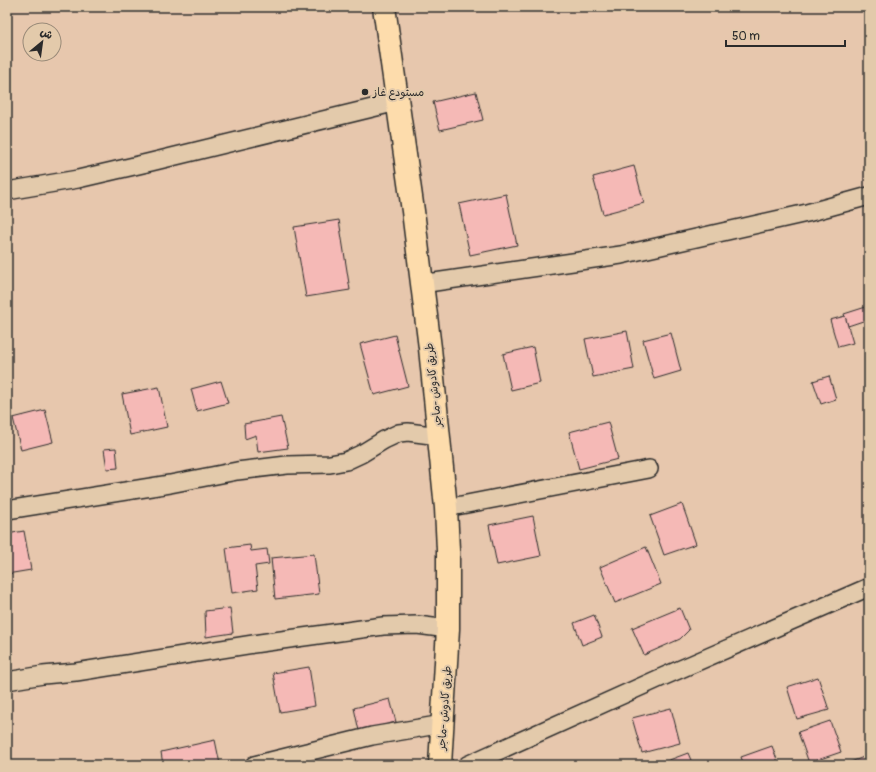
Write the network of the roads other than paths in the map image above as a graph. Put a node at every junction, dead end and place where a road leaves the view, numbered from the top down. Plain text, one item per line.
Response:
1 (384, 7) edge
2 (397, 102) junction
3 (7, 191) edge
4 (869, 196) edge
5 (421, 284) junction
6 (439, 436) junction
7 (649, 469) dead end
8 (446, 508) junction
9 (7, 510) edge
10 (868, 590) edge
11 (448, 629) junction
12 (7, 681) edge
13 (442, 724) junction
14 (254, 765) edge
15 (440, 765) edge
16 (467, 765) edge

1 - 2 highway, طريق كادوش -ماجر
2 - 3 street
2 - 5 highway, طريق كادوش -ماجر
4 - 5 street
5 - 6 highway, طريق كادوش -ماجر
6 - 8 highway, طريق كادوش -ماجر
6 - 9 street
7 - 8 street
8 - 11 highway, طريق كادوش -ماجر
10 - 16 street
11 - 12 street
11 - 13 highway, طريق كادوش -ماجر
13 - 14 street
13 - 15 highway, طريق كادوش -ماجر

